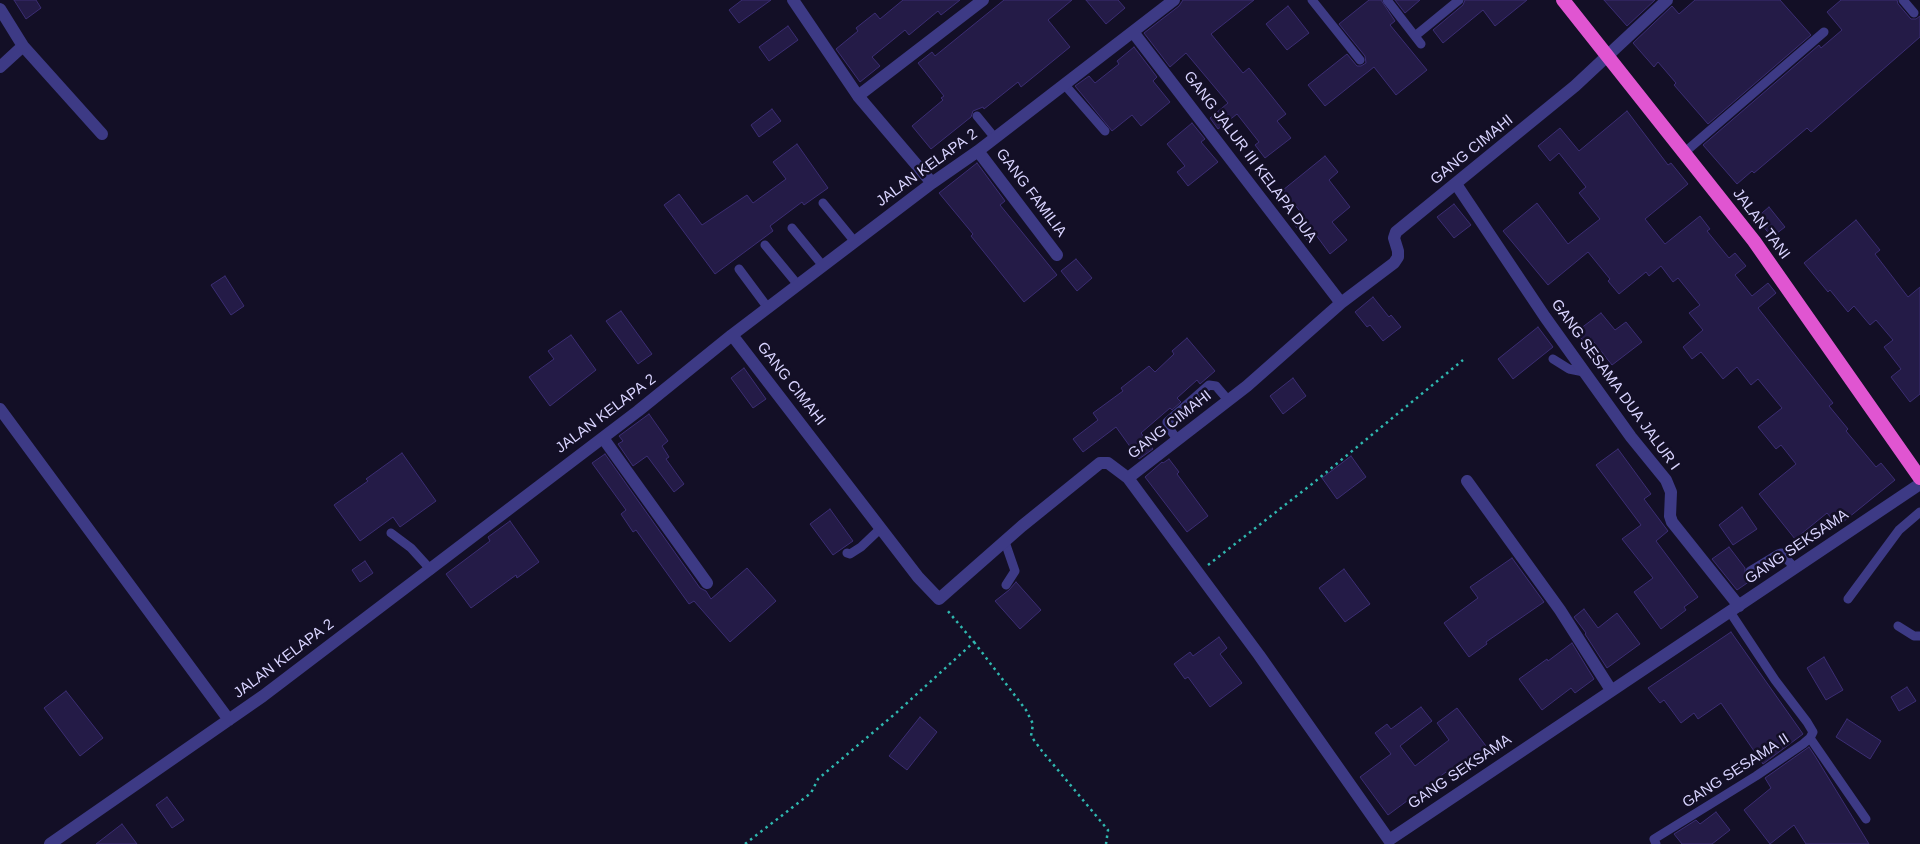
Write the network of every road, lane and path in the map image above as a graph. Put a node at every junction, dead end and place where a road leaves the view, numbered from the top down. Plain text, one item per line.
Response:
1 (794, 0) edge
2 (983, 0) edge
3 (1174, 0) edge
4 (1312, 0) edge
5 (1387, 0) edge
6 (1459, 0) edge
7 (1563, 0) edge
8 (1667, 0) edge
9 (1903, 0) edge
10 (0, 9) edge
11 (1914, 13) dead end
12 (1133, 32) junction
13 (1824, 32) dead end
14 (23, 46) junction
15 (1608, 56) junction
16 (1360, 60) dead end
17 (0, 67) edge
18 (1064, 84) junction
19 (858, 96) junction
20 (977, 116) dead end
21 (1105, 131) dead end
22 (102, 134) dead end
23 (995, 138) junction
24 (978, 151) junction
25 (1685, 152) junction
26 (932, 183) junction
27 (1456, 184) junction
28 (823, 203) dead end
29 (792, 228) dead end
30 (855, 242) junction
31 (765, 245) dead end
32 (1057, 255) dead end
33 (823, 266) junction
34 (739, 269) dead end
35 (798, 285) junction
36 (1341, 303) junction
37 (768, 308) junction
38 (732, 335) junction
39 (1553, 359) dead end
40 (1464, 360) dead end
41 (1584, 372) junction
42 (1228, 400) junction
43 (0, 409) edge
44 (603, 438) junction
45 (1177, 439) junction
46 (1128, 478) junction
47 (1920, 478) edge
48 (1467, 481) dead end
49 (1920, 484) edge
50 (1920, 512) edge
51 (880, 528) junction
52 (390, 534) dead end
53 (1005, 542) junction
54 (847, 553) dead end
55 (1795, 568) junction
56 (431, 570) junction
57 (1750, 571) dead end
58 (1199, 572) junction
59 (707, 583) dead end
60 (1006, 585) dead end
61 (939, 599) junction
62 (1848, 599) dead end
63 (1734, 609) junction
64 (1898, 626) dead end
65 (1920, 636) edge
66 (974, 642) junction
67 (1612, 690) junction
68 (229, 720) junction
69 (1810, 738) junction
70 (1866, 819) dead end
71 (1390, 842) edge
72 (1652, 842) edge
73 (50, 844) edge
74 (745, 844) edge
75 (1106, 844) edge

1 - 19 street
2 - 19 street
3 - 12 street, JALAN KELAPA 2
4 - 16 lane
5 - 6 lane
7 - 15 highway, JALAN TANI
8 - 15 street, GANG CIMAHI
9 - 11 lane
10 - 14 street
12 - 18 street, JALAN KELAPA 2
12 - 36 street, GANG JALUR III KELAPA DUA
13 - 25 lane
14 - 17 street
14 - 22 street
15 - 25 highway, JALAN TANI
15 - 27 street, GANG CIMAHI
18 - 21 lane
18 - 23 street, JALAN KELAPA 2
19 - 26 street
20 - 23 lane
23 - 24 street, JALAN KELAPA 2
24 - 26 street, JALAN KELAPA 2
24 - 32 street, GANG FAMILIA
25 - 47 highway, JALAN TANI
26 - 30 street, JALAN KELAPA 2
27 - 36 street, GANG CIMAHI
27 - 41 street, GANG SESAMA DUA JALUR I
28 - 30 lane
29 - 33 lane
30 - 33 street, JALAN KELAPA 2
31 - 35 lane
33 - 35 street, JALAN KELAPA 2
34 - 37 lane
35 - 37 street, JALAN KELAPA 2
36 - 42 street, GANG CIMAHI
37 - 38 street, JALAN KELAPA 2
38 - 44 street, JALAN KELAPA 2
38 - 51 street, GANG CIMAHI
39 - 41 lane
40 - 58 path
41 - 63 street, GANG SESAMA DUA JALUR I
42 - 45 street, GANG CIMAHI
42 - 45 lane
43 - 68 street
44 - 56 street, JALAN KELAPA 2
44 - 59 street
45 - 46 street, GANG CIMAHI
46 - 53 street, GANG CIMAHI
46 - 58 street, GANG SEKSAMA
48 - 67 street
49 - 55 street, GANG SEKSAMA
50 - 62 lane
51 - 54 lane
51 - 61 street, GANG CIMAHI
52 - 56 lane
53 - 60 lane
53 - 61 street, GANG CIMAHI
55 - 57 lane
55 - 63 street, GANG SEKSAMA
56 - 68 street, JALAN KELAPA 2
58 - 71 street, GANG SEKSAMA
61 - 66 path
63 - 67 street, GANG SEKSAMA
63 - 69 lane, GANG SESAMA II
64 - 65 lane
66 - 74 path
66 - 75 path
67 - 71 street, GANG SEKSAMA
68 - 73 street, JALAN KELAPA 2
69 - 70 lane
69 - 72 lane, GANG SESAMA II

